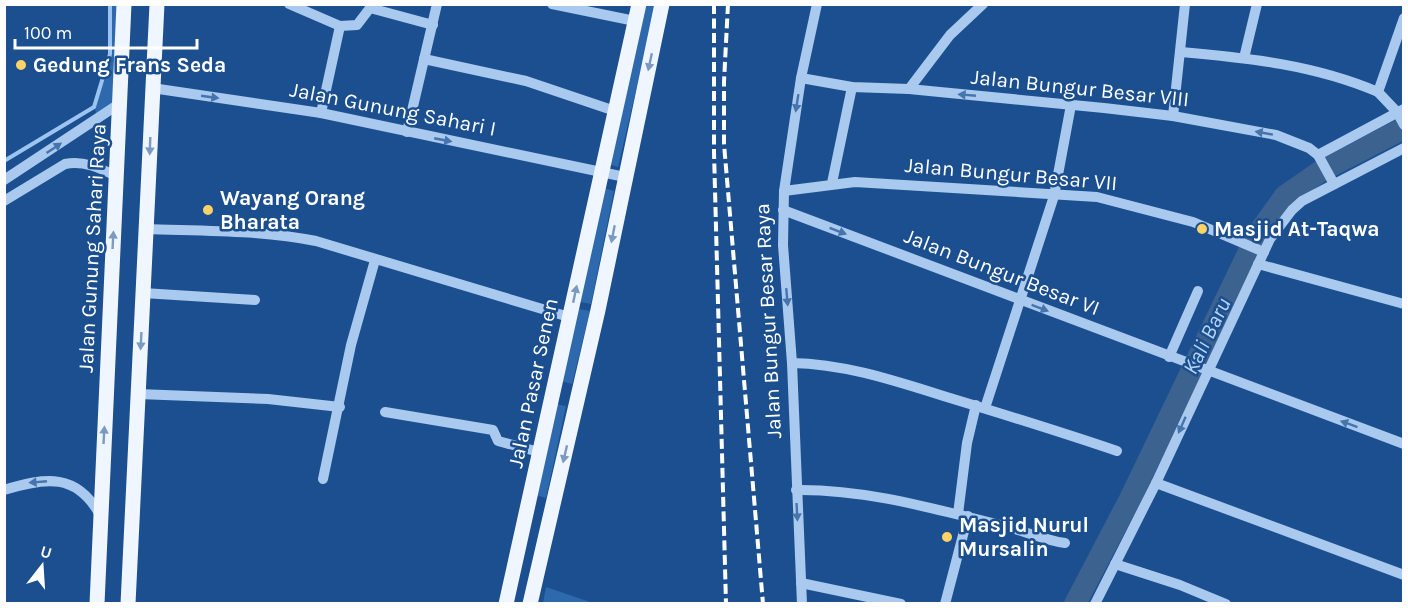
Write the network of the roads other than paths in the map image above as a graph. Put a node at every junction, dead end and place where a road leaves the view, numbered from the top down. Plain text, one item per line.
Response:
1 (124, 4) edge
2 (157, 4) edge
3 (289, 4) edge
4 (437, 4) edge
5 (552, 4) edge
6 (639, 4) edge
7 (662, 4) edge
8 (817, 4) edge
9 (983, 4) edge
10 (1185, 4) edge
11 (1257, 4) edge
12 (1404, 18) edge
13 (635, 21) junction
14 (433, 25) junction
15 (340, 26) junction
16 (1181, 52) junction
17 (1244, 58) junction
18 (424, 59) junction
19 (801, 78) junction
20 (852, 87) junction
21 (152, 88) junction
22 (909, 89) junction
23 (1378, 92) junction
24 (119, 104) junction
25 (1071, 105) junction
26 (615, 111) junction
27 (1399, 111) edge
28 (321, 113) junction
29 (1173, 116) junction
30 (1404, 125) edge
31 (406, 132) junction
32 (1404, 148) edge
33 (1319, 157) junction
34 (601, 171) junction
35 (116, 176) junction
36 (625, 177) junction
37 (4, 180) edge
38 (832, 183) junction
39 (1334, 184) junction
40 (784, 191) junction
41 (1054, 196) junction
42 (5, 200) edge
43 (783, 210) junction
44 (146, 229) junction
45 (1264, 252) junction
46 (375, 260) junction
47 (1258, 264) junction
48 (1198, 291) dead end
49 (143, 293) junction
50 (255, 300) dead end
51 (1021, 301) junction
52 (1404, 304) edge
53 (569, 317) junction
54 (1174, 359) junction
55 (792, 363) junction
56 (1202, 370) junction
57 (553, 392) junction
58 (138, 394) junction
59 (578, 397) junction
60 (981, 406) junction
61 (340, 407) junction
62 (385, 412) dead end
63 (1404, 444) edge
64 (1117, 451) dead end
65 (539, 452) junction
66 (323, 479) dead end
67 (1156, 483) junction
68 (4, 489) edge
69 (796, 490) junction
70 (963, 515) junction
71 (100, 516) junction
72 (1065, 543) dead end
73 (1115, 564) junction
74 (1404, 575) edge
75 (801, 583) junction
76 (97, 603) edge
77 (128, 603) edge
78 (506, 603) edge
79 (530, 603) edge
80 (802, 603) edge
81 (901, 603) edge
82 (945, 603) edge
83 (1095, 603) edge
84 (1226, 603) edge

1 - 24 main road, Jalan Gunung Sahari Raya
2 - 21 main road
3 - 15 street
4 - 14 street
5 - 13 street
6 - 13 main road
7 -> 36 main road
8 - 19 street, Jalan Bungur Besar Raya
9 - 22 street
10 - 16 street
11 - 17 street
12 - 23 street
13 - 26 main road
14 - 15 street
14 - 18 street
15 - 28 street
16 - 17 street
16 - 29 street
17 - 23 street
18 - 26 street
18 - 31 street
19 - 20 street, Jalan Bungur Besar VIII
19 -> 40 street, Jalan Bungur Besar Raya
20 - 22 street, Jalan Bungur Besar VIII
20 - 38 street
21 -> 28 street, Jalan Gunung Sahari I
21 -> 44 main road
25 -> 22 street, Jalan Bungur Besar VIII
23 - 27 street
24 - 35 main road, Jalan Gunung Sahari Raya
37 -> 24 street
25 - 29 street, Jalan Bungur Besar VIII
25 - 41 street
26 - 34 main road
27 - 30 street
27 - 33 street
28 - 31 street, Jalan Gunung Sahari I
33 -> 29 street, Jalan Bungur Besar VIII
31 -> 34 street, Jalan Gunung Sahari I
32 - 39 street
33 - 39 street
34 - 36 street, Jalan Gunung Sahari I
53 -> 34 main road, Jalan Pasar Senen
35 - 42 street
71 -> 35 main road, Jalan Gunung Sahari Raya
36 -> 59 main road
38 - 40 street, Jalan Bungur Besar VII
38 - 41 street, Jalan Bungur Besar VII
39 - 45 street
40 - 43 street, Jalan Bungur Besar Raya
41 - 45 street, Jalan Bungur Besar VII
41 - 51 street
43 -> 51 street, Jalan Bungur Besar VI
43 -> 55 street, Jalan Bungur Besar Raya
44 - 46 street
44 - 49 main road
45 - 47 street
46 - 53 street
46 - 61 street
47 - 52 street
47 - 56 street
48 - 54 street
49 - 50 street
49 -> 58 main road
51 -> 54 street, Jalan Bungur Besar VI
51 - 60 street
53 - 57 main road, Jalan Pasar Senen
54 - 56 street, Jalan Bungur Besar VI
55 - 60 street
55 - 69 street, Jalan Bungur Besar Raya
63 -> 56 street, Jalan Bungur Besar VI
56 -> 67 street
57 - 59 main road
57 - 65 main road, Jalan Pasar Senen
58 - 61 street
58 - 77 main road
59 -> 79 main road
60 - 64 street
60 - 70 street
61 - 66 street
62 - 65 street
65 - 78 main road, Jalan Pasar Senen
67 - 73 street
67 - 74 street
71 -> 68 street
69 - 70 street
69 -> 75 street, Jalan Bungur Besar Raya
70 - 72 street
70 - 82 street
71 - 76 main road
73 - 83 street
73 - 84 street
75 - 80 street, Jalan Bungur Besar Raya
75 - 81 street

